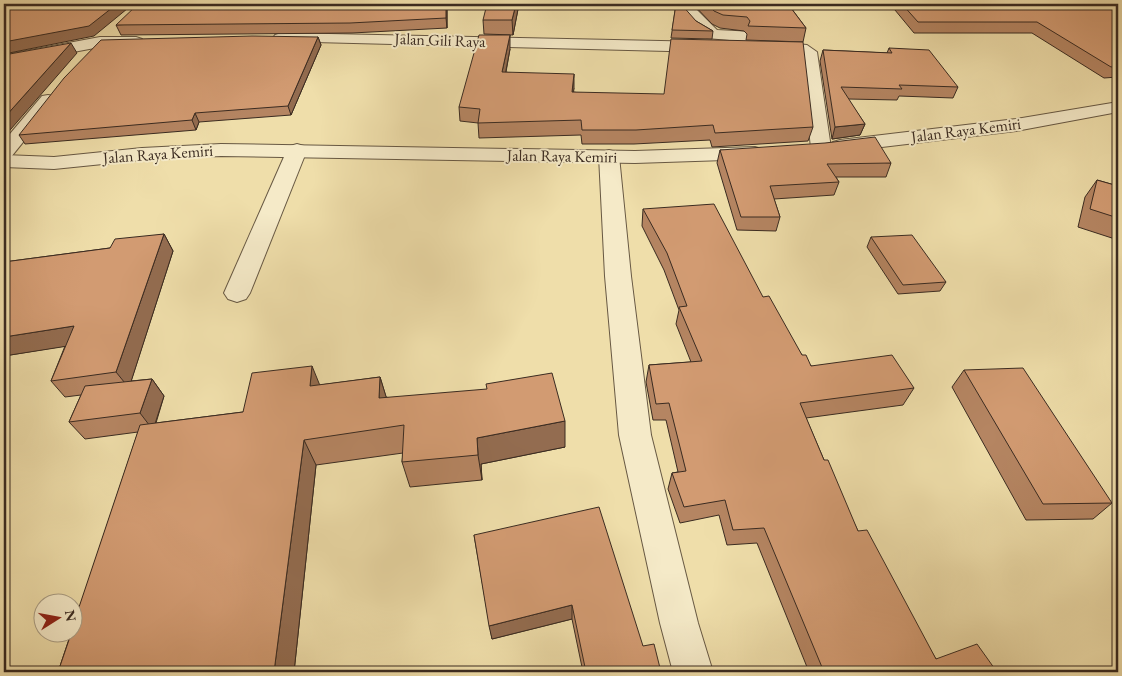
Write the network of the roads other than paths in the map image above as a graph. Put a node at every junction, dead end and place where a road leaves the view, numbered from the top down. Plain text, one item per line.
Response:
1 (683, 4) edge
2 (841, 4) edge
3 (799, 7) edge
4 (119, 28) edge
5 (264, 38) edge
6 (100, 42) junction
7 (150, 42) edge
8 (784, 48) junction
9 (4, 60) edge
10 (82, 62) edge
11 (57, 89) edge
12 (1118, 107) edge
13 (811, 149) joint
14 (297, 150) junction
15 (4, 152) edge
16 (773, 152) edge
17 (609, 156) junction
18 (4, 161) edge
19 (237, 293) dead end
20 (693, 672) edge

1 - 8 street
2 - 3 street
4 - 6 street
5 - 8 street, Jalan Gili Raya
6 - 7 street
6 - 9 street
6 - 10 street
8 - 13 street, Jalan Gili Raya
11 - 15 street
12 - 13 street, Jalan Raya Kemiri
14 - 17 street, Jalan Raya Kemiri
14 - 18 street, Jalan Raya Kemiri
14 - 19 street
16 - 17 street, Jalan Raya Kemiri
17 - 20 street

